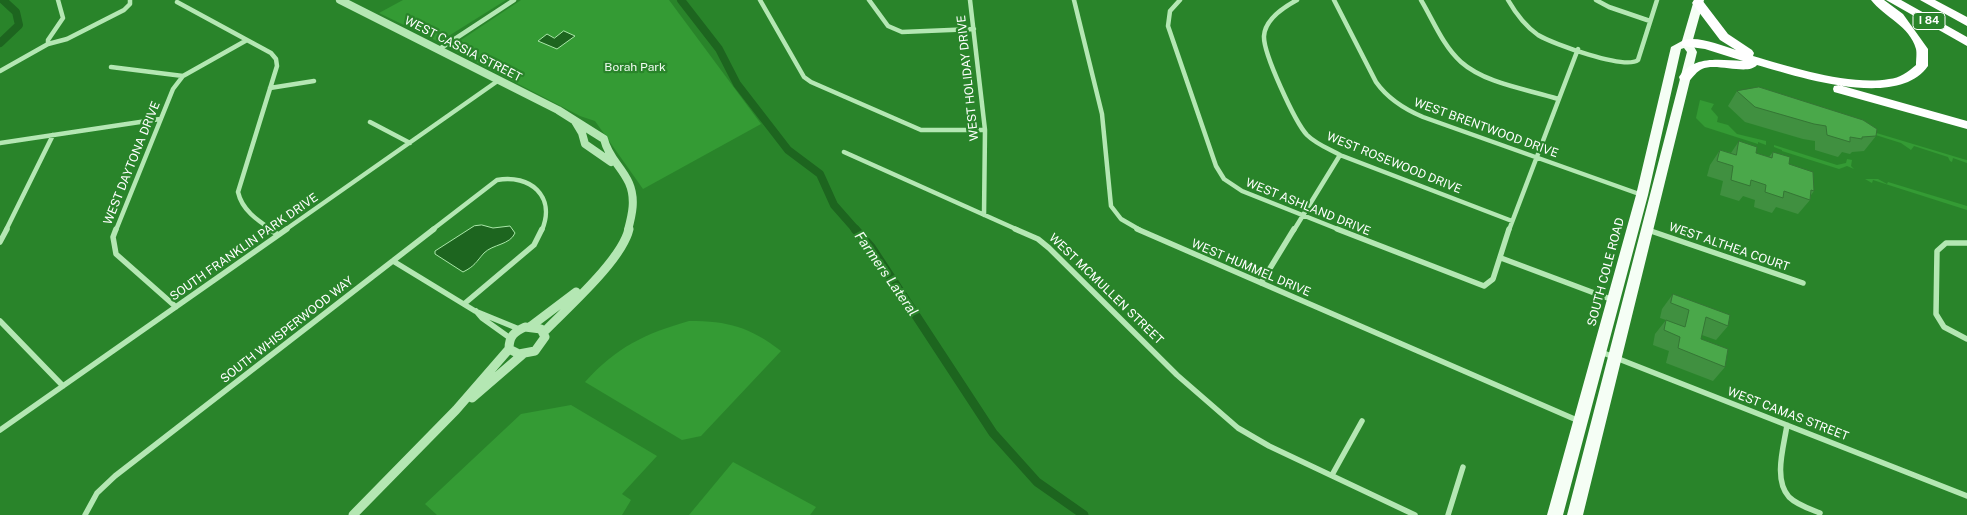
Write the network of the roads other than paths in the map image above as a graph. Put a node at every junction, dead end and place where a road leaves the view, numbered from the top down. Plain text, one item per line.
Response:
1 (58, 0) edge
2 (130, 0) edge
3 (340, 0) edge
4 (514, 0) edge
5 (760, 0) edge
6 (869, 0) edge
7 (970, 0) edge
8 (1074, 0) edge
9 (1180, 0) edge
10 (1297, 0) edge
11 (1334, 0) edge
12 (1421, 0) edge
13 (1508, 0) edge
14 (1596, 0) edge
15 (1657, 0) edge
16 (1877, 0) edge
17 (1892, 0) edge
18 (1926, 0) edge
19 (1699, 1) edge
20 (177, 2) dead end
21 (1650, 22) junction
22 (1967, 22) edge
23 (974, 29) junction
24 (247, 40) junction
25 (1967, 42) edge
26 (1687, 43) junction
27 (48, 44) junction
28 (1578, 49) junction
29 (438, 50) junction
30 (1772, 64) junction
31 (1755, 65) junction
32 (111, 67) dead end
33 (0, 71) edge
34 (183, 76) junction
35 (1686, 77) junction
36 (499, 80) junction
37 (314, 82) dead end
38 (270, 88) junction
39 (1558, 99) junction
40 (1897, 105) junction
41 (160, 119) junction
42 (574, 120) junction
43 (370, 122) dead end
44 (1967, 125) edge
45 (985, 130) junction
46 (1967, 131) edge
47 (53, 135) junction
48 (0, 143) edge
49 (410, 143) junction
50 (844, 152) dead end
51 (1340, 154) junction
52 (1537, 157) junction
53 (618, 168) junction
54 (1642, 195) junction
55 (1656, 200) junction
56 (984, 215) junction
57 (1302, 215) junction
58 (1512, 221) junction
59 (7, 227) junction
60 (0, 228) edge
61 (1648, 229) junction
62 (278, 235) junction
63 (0, 242) edge
64 (1967, 243) edge
65 (1501, 258) junction
66 (393, 261) junction
67 (1624, 264) junction
68 (590, 283) junction
69 (1260, 283) junction
70 (1803, 283) dead end
71 (1634, 288) junction
72 (1614, 300) junction
73 (464, 304) junction
74 (176, 307) junction
75 (475, 311) junction
76 (0, 321) edge
77 (531, 326) junction
78 (520, 329) junction
79 (544, 332) junction
80 (1967, 338) edge
81 (509, 344) junction
82 (1600, 352) junction
83 (523, 354) junction
84 (1616, 358) junction
85 (63, 386) junction
86 (456, 410) junction
87 (1362, 421) dead end
88 (1581, 422) junction
89 (1788, 426) junction
90 (0, 430) edge
91 (1464, 467) dead end
92 (1332, 475) junction
93 (1967, 496) edge
94 (1820, 513) dead end
95 (85, 515) edge
96 (353, 515) edge
97 (1416, 515) edge
98 (1448, 515) edge
99 (1555, 515) edge
100 (1575, 515) edge

1 - 27 street
2 - 27 street
3 - 29 street, WEST CASSIA STREET
4 - 29 street
5 - 45 street
6 - 23 street
7 - 23 street, WEST HOLIDAY DRIVE
8 - 69 street, WEST HUMMEL DRIVE
9 - 57 street, WEST ASHLAND DRIVE
10 - 51 street, WEST ROSEWOOD DRIVE
11 - 52 street, WEST BRENTWOOD DRIVE
12 - 39 street
13 - 28 street
14 - 21 street
15 - 21 street
16 - 30 highway
17 - 25 highway, I 84
18 - 22 highway, I 84
19 - 26 main road, SOUTH COLE ROAD
19 - 30 highway
20 - 24 street
21 - 28 street
23 - 45 street, WEST HOLIDAY DRIVE
24 - 34 street, WEST DAYTONA DRIVE
24 - 38 street
26 - 30 highway
26 - 31 highway
26 - 35 main road, SOUTH COLE ROAD
26 - 54 main road, SOUTH COLE ROAD
27 - 33 street
28 - 39 street
29 - 36 street, WEST CASSIA STREET
31 - 35 highway
31 - 40 highway
32 - 34 street
34 - 41 street, WEST DAYTONA DRIVE
35 - 55 main road, SOUTH COLE ROAD
36 - 42 street, WEST CASSIA STREET
36 - 49 street, SOUTH FRANKLIN PARK DRIVE
37 - 38 street
38 - 62 street
39 - 52 street
40 - 44 highway
40 - 46 highway
41 - 47 street
41 - 74 street, WEST DAYTONA DRIVE
42 - 53 street
42 - 53 street, WEST CASSIA STREET
43 - 49 street
45 - 56 street, WEST HOLIDAY DRIVE
47 - 48 street
47 - 59 street
49 - 62 street, SOUTH FRANKLIN PARK DRIVE
50 - 56 street, WEST MCMULLEN STREET
51 - 57 street
51 - 58 street, WEST ROSEWOOD DRIVE
52 - 54 street, WEST BRENTWOOD DRIVE
52 - 58 street
53 - 68 street, WEST CASSIA STREET
54 - 55 street, WEST BRENTWOOD DRIVE
54 - 67 main road, SOUTH COLE ROAD
55 - 61 main road, SOUTH COLE ROAD
56 - 92 street, WEST MCMULLEN STREET
57 - 65 street, WEST ASHLAND DRIVE
57 - 69 street
58 - 65 street
59 - 60 street
59 - 63 street
61 - 70 street, WEST ALTHEA COURT
61 - 71 main road, SOUTH COLE ROAD
62 - 74 street, SOUTH FRANKLIN PARK DRIVE
64 - 80 street
65 - 72 street
66 - 73 street
66 - 73 street, SOUTH WHISPERWOOD WAY
66 - 95 street, SOUTH WHISPERWOOD WAY
67 - 71 main road
67 - 72 main road, SOUTH COLE ROAD
68 - 77 street
68 - 79 street
69 - 88 street, WEST HUMMEL DRIVE
71 - 84 main road, SOUTH COLE ROAD
72 - 82 main road, SOUTH COLE ROAD
73 - 75 street
74 - 85 street, SOUTH FRANKLIN PARK DRIVE
75 - 78 street
75 - 81 street
76 - 85 street
77 - 78 street
77 - 79 street
78 - 81 street
79 - 83 street
81 - 83 street
81 - 86 street
82 - 84 street, WEST CAMAS STREET
82 - 88 main road, SOUTH COLE ROAD
83 - 86 street
84 - 89 street, WEST CAMAS STREET
84 - 100 main road, SOUTH COLE ROAD
85 - 90 street, SOUTH FRANKLIN PARK DRIVE
86 - 96 street
87 - 92 street
88 - 99 main road, SOUTH COLE ROAD
89 - 93 street, WEST CAMAS STREET
89 - 94 street
91 - 98 street
92 - 97 street, WEST MCMULLEN STREET

